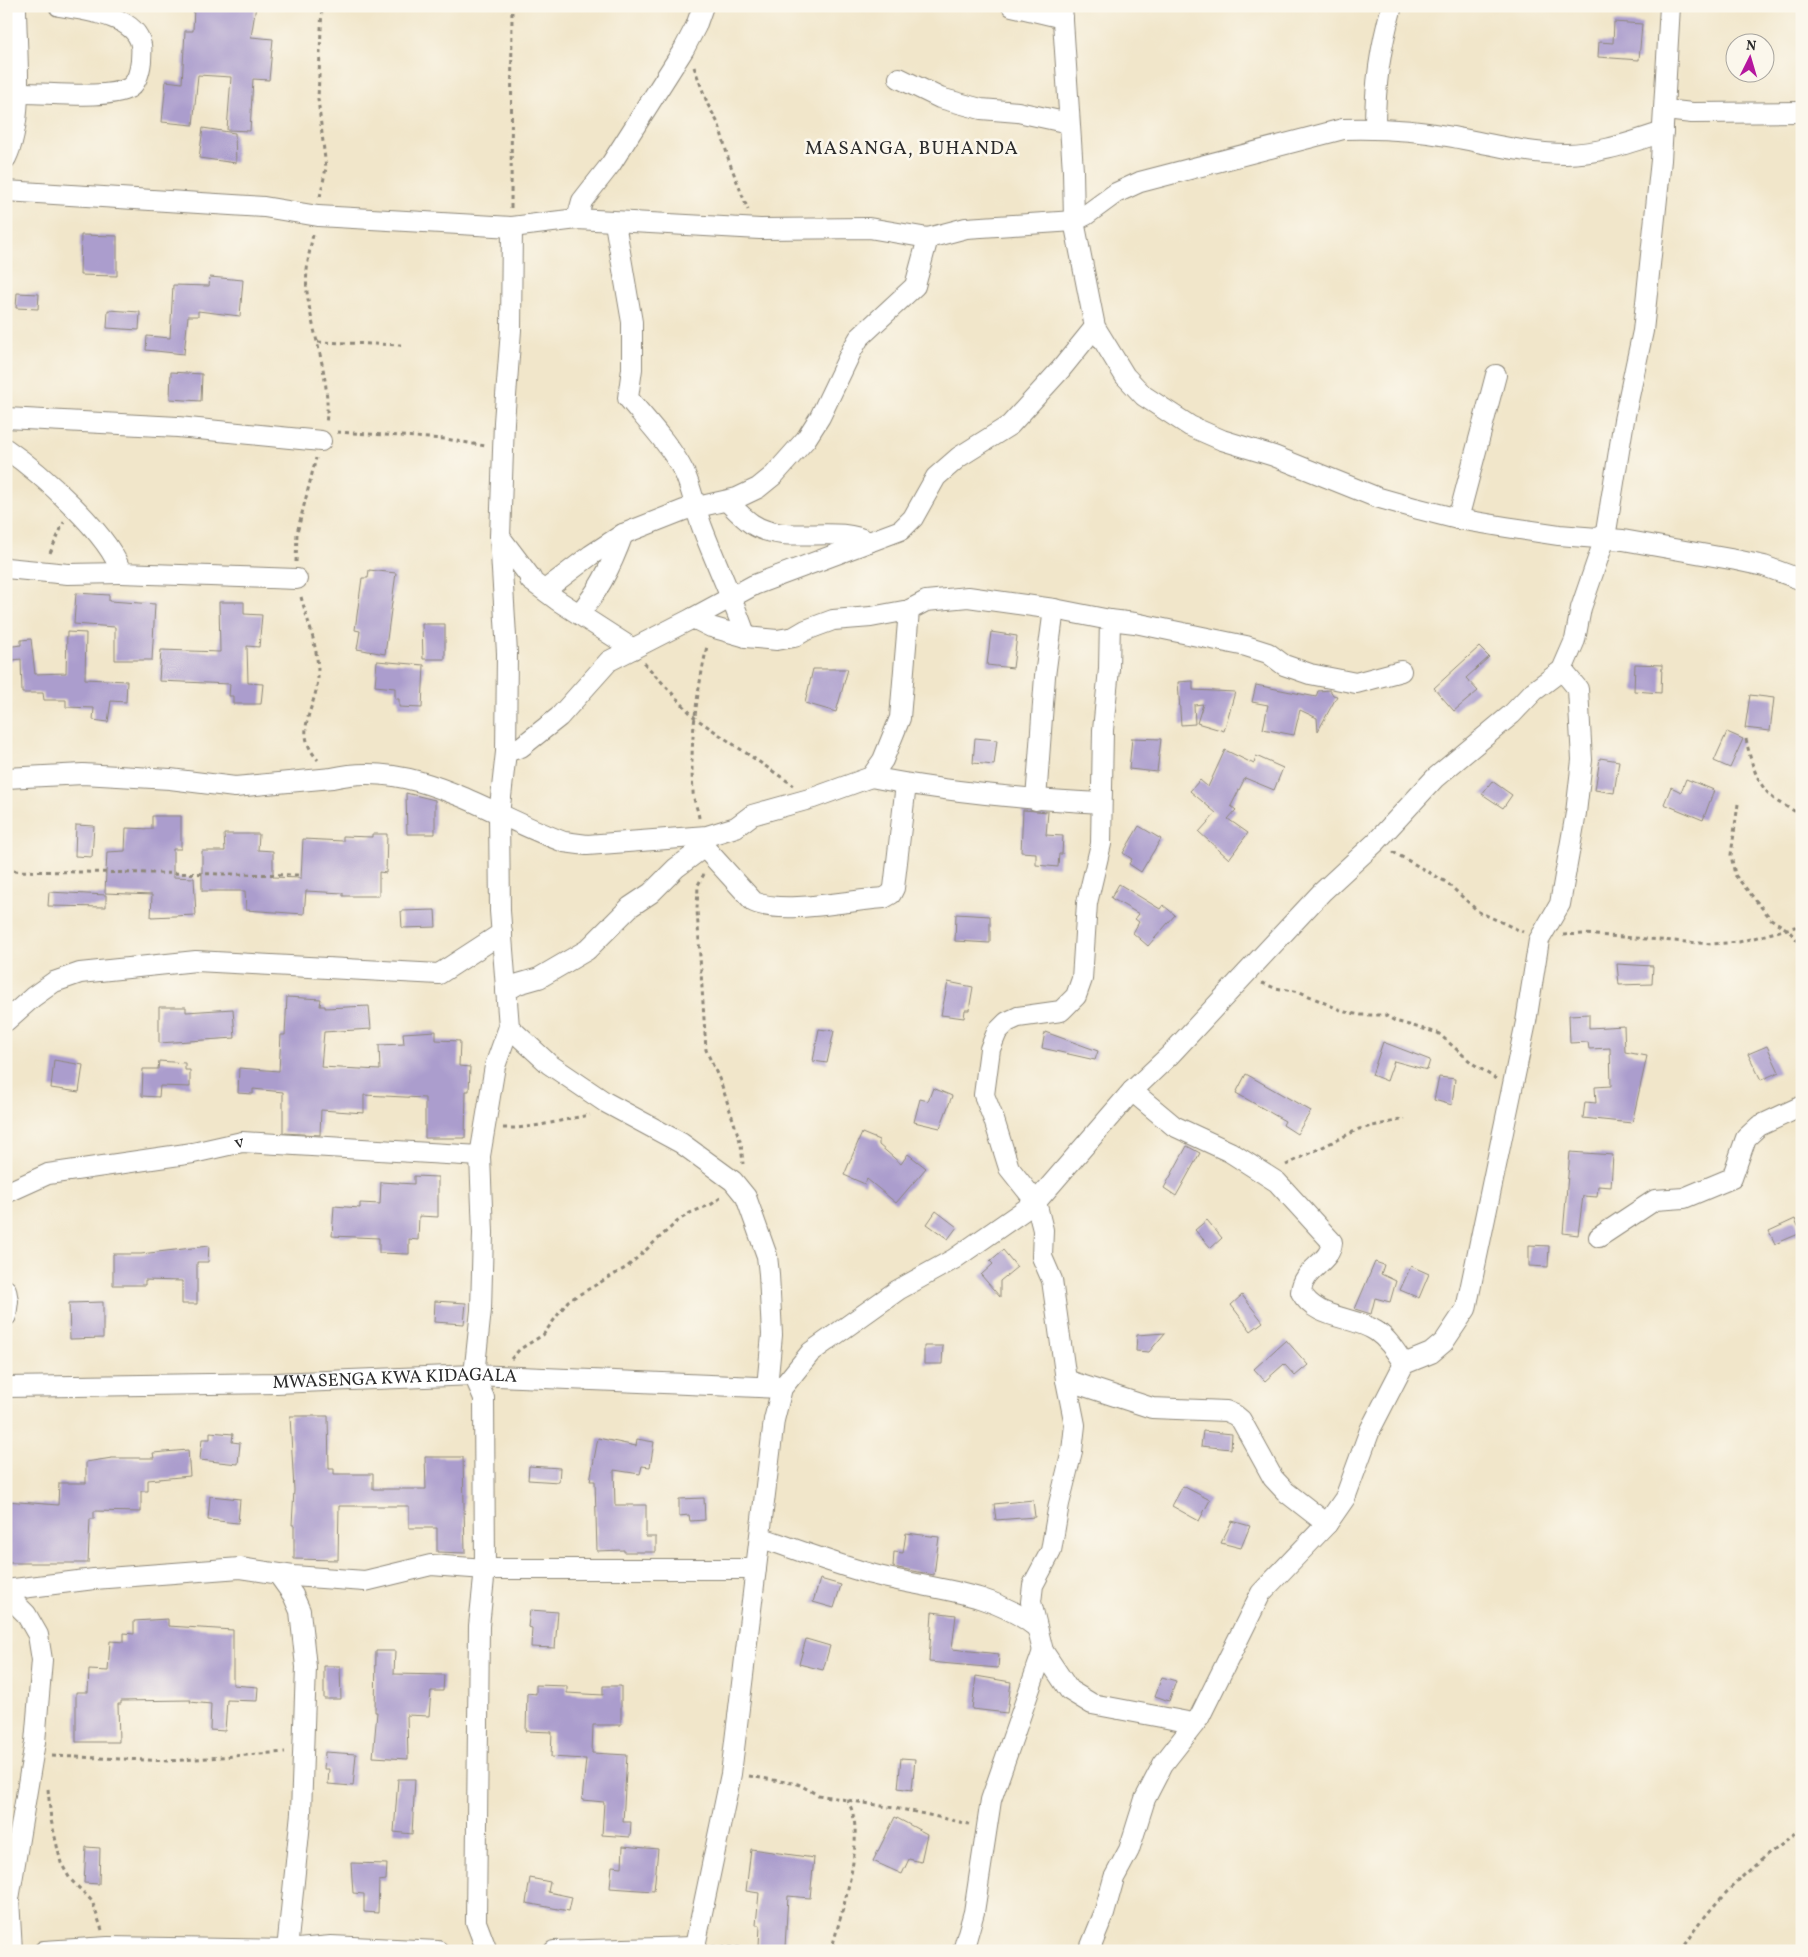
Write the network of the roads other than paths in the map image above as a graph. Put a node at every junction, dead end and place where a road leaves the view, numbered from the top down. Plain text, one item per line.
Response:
1 (16, 6) edge
2 (59, 6) edge
3 (702, 6) edge
4 (1012, 6) edge
5 (1392, 6) edge
6 (1670, 6) edge
7 (1063, 12) edge
8 (899, 78) dead end
9 (18, 93) junction
10 (1665, 110) junction
11 (1802, 112) edge
12 (1069, 123) junction
13 (1375, 128) junction
14 (1663, 132) junction
15 (6, 158) edge
16 (6, 191) edge
17 (577, 219) junction
18 (1074, 221) junction
19 (615, 223) junction
20 (512, 227) junction
21 (928, 238) junction
22 (1095, 327) junction
23 (1496, 375) dead end
24 (6, 418) edge
25 (323, 436) road end
26 (6, 449) edge
27 (727, 501) junction
28 (694, 507) junction
29 (1458, 519) junction
30 (623, 534) junction
31 (500, 537) junction
32 (1605, 538) junction
33 (869, 542) junction
34 (6, 568) edge
35 (121, 573) junction
36 (297, 580) road end
37 (1802, 580) edge
38 (545, 590) junction
39 (732, 596) junction
40 (1054, 609) junction
41 (909, 610) junction
42 (579, 613) junction
43 (693, 618) junction
44 (1110, 620) junction
45 (746, 637) junction
46 (633, 648) junction
47 (1562, 670) junction
48 (1400, 671) dead end
49 (506, 752) junction
50 (871, 777) junction
51 (6, 778) edge
52 (906, 784) junction
53 (1036, 800) junction
54 (1101, 803) junction
55 (499, 815) junction
56 (704, 845) junction
57 (502, 933) junction
58 (506, 991) junction
59 (6, 1021) edge
60 (509, 1027) junction
61 (1132, 1091) junction
62 (1802, 1106) edge
63 (480, 1156) junction
64 (6, 1193) edge
65 (1036, 1202) junction
66 (1599, 1237) dead end
67 (6, 1290) edge
68 (6, 1316) edge
69 (1404, 1364) junction
70 (474, 1376) junction
71 (1066, 1380) junction
72 (6, 1387) edge
73 (775, 1388) junction
74 (1326, 1524) junction
75 (760, 1537) junction
76 (485, 1569) junction
77 (756, 1569) junction
78 (278, 1574) junction
79 (6, 1590) edge
80 (6, 1594) edge
81 (1036, 1627) junction
82 (1043, 1651) junction
83 (1196, 1722) junction
84 (694, 1949) edge
85 (288, 1950) junction
86 (12, 1951) edge
87 (44, 1951) edge
88 (438, 1951) edge
89 (488, 1951) edge
90 (554, 1951) edge
91 (963, 1951) edge
92 (1089, 1951) edge

1 - 9 street
2 - 9 street
3 - 17 street
4 - 7 street
5 - 13 street
6 - 10 street
7 - 12 street
8 - 12 street
9 - 15 street
10 - 11 street
10 - 14 street
12 - 18 street
13 - 14 street
13 - 18 street
14 - 32 street
16 - 20 street
17 - 19 street
17 - 20 street
18 - 21 street
18 - 22 street
19 - 21 street
19 - 28 street
20 - 31 street
21 - 27 street
22 - 29 street
22 - 33 street
23 - 29 street
24 - 25 street
26 - 35 street
27 - 28 street
27 - 33 street
28 - 30 street
28 - 39 street
29 - 32 street
30 - 38 street
30 - 42 street
31 - 38 street
31 - 49 street
32 - 37 street
32 - 47 street
33 - 39 street
34 - 35 street
35 - 36 street
38 - 42 street
39 - 43 street
39 - 45 street
40 - 41 street
40 - 44 street
40 - 53 street
41 - 45 street
41 - 50 street
42 - 46 street
43 - 45 street
43 - 46 street
44 - 48 street
44 - 54 street
46 - 49 street
47 - 61 street
47 - 69 street
49 - 55 street
50 - 52 street
50 - 56 street
51 - 55 street
52 - 53 street
52 - 56 street
53 - 54 street
54 - 65 street
55 - 56 street
55 - 57 street
56 - 58 street
57 - 58 street
57 - 59 street
58 - 60 street
60 - 63 street
60 - 73 street
61 - 65 street
61 - 69 street
62 - 66 street
63 - 64 street, v
63 - 70 street
65 - 71 street
65 - 73 street
67 - 68 street
69 - 74 street
70 - 72 street, MWASENGA KWA KIDAGALA
70 - 73 street, MWASENGA KWA KIDAGALA
70 - 76 street
71 - 74 street
71 - 81 street
73 - 75 street
74 - 83 street
75 - 77 street
75 - 81 street
76 - 77 street
76 - 78 street
76 - 89 street
77 - 84 street
78 - 79 street
78 - 85 street
80 - 86 street
81 - 82 street
82 - 83 street
82 - 91 street
83 - 92 street
84 - 90 street
85 - 87 street
85 - 88 street

